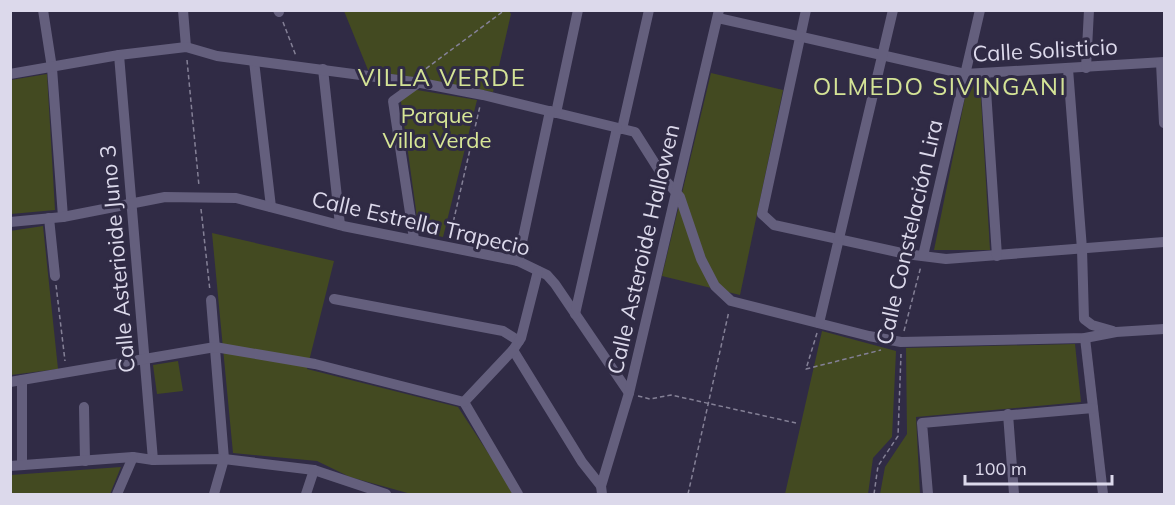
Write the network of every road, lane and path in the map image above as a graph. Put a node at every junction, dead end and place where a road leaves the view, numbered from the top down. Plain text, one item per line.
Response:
1 (43, 10) edge
2 (183, 10) edge
3 (505, 10) edge
4 (578, 10) edge
5 (649, 10) edge
6 (806, 10) edge
7 (893, 10) edge
8 (980, 10) edge
9 (1089, 10) edge
10 (279, 11) edge
11 (719, 14) edge
12 (801, 38) junction
13 (186, 47) junction
14 (119, 55) junction
15 (884, 58) junction
16 (254, 61) junction
17 (1163, 63) edge
18 (300, 66) junction
19 (52, 68) junction
20 (1086, 68) junction
21 (323, 69) junction
22 (1068, 69) junction
23 (10, 74) edge
24 (965, 74) junction
25 (984, 75) junction
26 (412, 82) junction
27 (483, 95) junction
28 (553, 112) junction
29 (1164, 123) edge
30 (619, 128) junction
31 (677, 194) junction
32 (200, 198) junction
33 (132, 202) junction
34 (271, 207) junction
35 (63, 217) junction
36 (49, 218) junction
37 (10, 222) edge
38 (340, 225) junction
39 (414, 239) junction
40 (841, 239) junction
41 (1164, 242) edge
42 (447, 245) junction
43 (1082, 249) junction
44 (923, 256) junction
45 (997, 256) junction
46 (518, 261) junction
47 (538, 271) junction
48 (55, 276) joint
49 (334, 299) dead end
50 (211, 300) joint
51 (731, 301) junction
52 (575, 314) junction
53 (819, 323) junction
54 (1164, 329) edge
55 (1116, 332) junction
56 (1086, 338) junction
57 (902, 342) junction
58 (516, 346) junction
59 (215, 347) junction
60 (883, 349) dead end
61 (147, 360) junction
62 (66, 373) junction
63 (16, 381) edge
64 (629, 393) junction
65 (464, 402) junction
66 (708, 404) junction
67 (84, 407) dead end
68 (1093, 408) junction
69 (1008, 414) junction
70 (796, 423) dead end
71 (133, 458) junction
72 (224, 459) junction
73 (153, 460) junction
74 (85, 461) junction
75 (22, 465) junction
76 (10, 466) edge
77 (314, 470) junction
78 (601, 490) edge
79 (117, 495) edge
80 (214, 495) edge
81 (306, 495) edge
82 (386, 495) edge
83 (518, 495) edge
84 (688, 495) edge
85 (874, 495) edge
86 (928, 495) edge
87 (1014, 495) edge
88 (1103, 495) edge

1 - 19 street
2 - 13 street
3 - 26 path
4 - 28 street
5 - 30 street
6 - 12 street
7 - 15 street
8 - 24 street, Calle Constelación Lira
9 - 20 street
10 - 18 path
11 - 12 street, Calle Solisticio
11 - 31 street, Calle Asteroide Hallowen
12 - 15 street, Calle Solisticio
12 - 40 street
13 - 14 street
13 - 16 street
13 - 32 path
14 - 19 street
14 - 33 street, Calle Asterioide Juno 3
15 - 24 street, Calle Solisticio
15 - 40 street
16 - 18 street
16 - 34 street
17 - 20 street, Calle Solisticio
17 - 29 street
18 - 21 street
19 - 23 street
19 - 35 street
20 - 22 street, Calle Solisticio
21 - 26 street
21 - 38 street
22 - 25 street, Calle Solisticio
22 - 43 street
24 - 25 street, Calle Solisticio
24 - 44 street, Calle Constelación Lira
25 - 45 street
26 - 27 street
26 - 39 street
27 - 28 street
27 - 42 path
28 - 30 street
28 - 46 street
30 - 31 street
30 - 52 street
31 - 51 street
31 - 64 street, Calle Asteroide Hallowen
32 - 33 street, Calle Estrella Trapecio
32 - 34 street, Calle Estrella Trapecio
32 - 50 path
33 - 35 street, Calle Estrella Trapecio
33 - 61 street, Calle Asterioide Juno 3
34 - 38 street, Calle Estrella Trapecio
35 - 36 street, Calle Estrella Trapecio
36 - 37 street, Calle Estrella Trapecio
36 - 48 street
38 - 39 street, Calle Estrella Trapecio
39 - 42 street, Calle Estrella Trapecio
40 - 44 street
40 - 53 street
41 - 43 street
42 - 46 street, Calle Estrella Trapecio
43 - 45 street
43 - 55 street
44 - 45 street
44 - 57 path, Calle Constelación Lira
46 - 47 street, Calle Estrella Trapecio
47 - 52 street, Calle Estrella Trapecio
47 - 58 street
48 - 62 path
49 - 58 street
50 - 59 street
51 - 53 street
51 - 66 path
52 - 64 street, Calle Estrella Trapecio
53 - 57 street
53 - 60 path
54 - 55 street
55 - 56 street
56 - 57 street
56 - 68 street
57 - 85 path, Calle Constelación Lira
58 - 65 street
58 - 78 street
59 - 61 street
59 - 65 street
59 - 72 street
61 - 62 street
61 - 73 street, Calle Asterioide Juno 3
62 - 63 street
63 - 75 street
64 - 66 path
64 - 78 street, Calle Asteroide Hallowen
65 - 83 street
66 - 70 path
66 - 84 path
67 - 74 street
68 - 69 street
68 - 88 street
69 - 86 street
69 - 87 street
71 - 73 street
71 - 74 street
71 - 79 street
72 - 73 street
72 - 77 street
72 - 80 street
74 - 75 street
75 - 76 street
77 - 81 street
77 - 82 street

